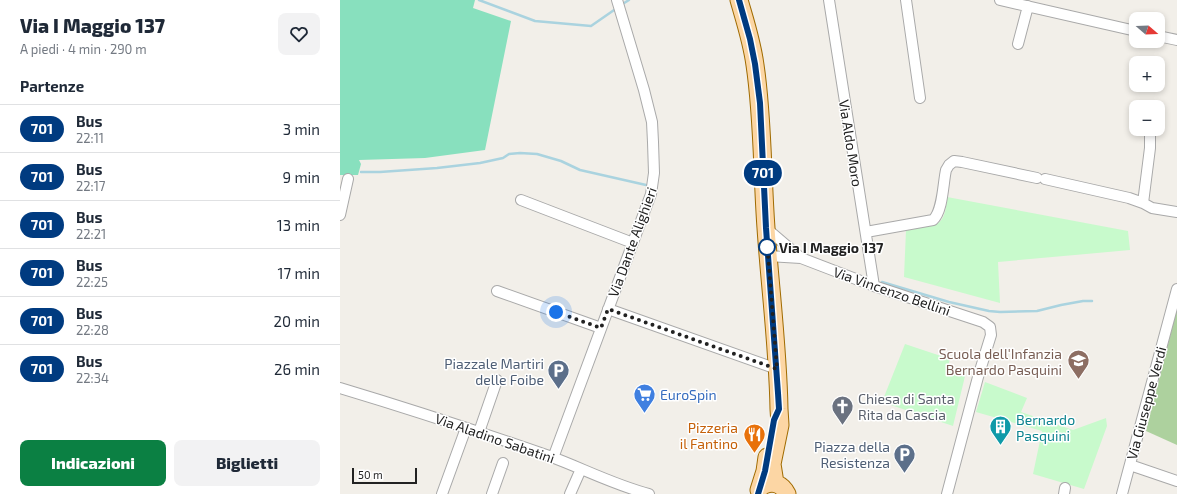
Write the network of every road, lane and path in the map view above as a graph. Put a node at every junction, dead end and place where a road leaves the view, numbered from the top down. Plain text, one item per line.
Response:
1 (617, 0) edge
2 (739, 0) edge
3 (829, 0) edge
4 (906, 0) edge
5 (1000, 0) edge
6 (1028, 6) junction
7 (1129, 29) edge
8 (1165, 37) edge
9 (1177, 40) edge
10 (1018, 44) dead end
11 (920, 98) dead end
12 (1150, 136) edge
13 (348, 179) dead end
14 (521, 200) dead end
15 (1143, 203) junction
16 (1177, 212) edge
17 (340, 215) edge
18 (766, 228) junction
19 (866, 232) junction
20 (633, 243) junction
21 (768, 256) junction
22 (801, 258) junction
23 (874, 286) junction
24 (1177, 289) edge
25 (497, 291) dead end
26 (608, 309) junction
27 (601, 328) junction
28 (777, 369) junction
29 (497, 380) dead end
30 (340, 388) edge
31 (466, 428) junction
32 (479, 432) junction
33 (553, 458) junction
34 (503, 463) dead end
35 (1130, 465) junction
36 (581, 469) junction
37 (1177, 481) edge
38 (770, 490) edge
39 (634, 492) edge
40 (442, 494) edge
41 (492, 494) edge
42 (570, 494) edge
43 (648, 494) edge
44 (947, 494) edge
45 (1122, 494) edge

1 - 20 street, Via Dante Alighieri
2 - 18 main road
3 - 19 street, Via Aldo Moro
4 - 11 street
5 - 6 street
6 - 7 street
6 - 10 street
8 - 9 street
12 - 15 street
13 - 17 street
14 - 20 street
15 - 16 street
15 - 19 street
18 - 21 main road
18 - 22 street
19 - 23 street, Via Aldo Moro
20 - 26 street, Via Dante Alighieri
21 - 22 street, Via Vincenzo Bellini
21 - 28 main road
22 - 23 street, Via Vincenzo Bellini
23 - 44 street, Via Vincenzo Bellini
24 - 35 street, Via Giuseppe Verdi
25 - 27 street
26 - 27 street, Via Dante Alighieri
26 - 28 street
27 - 33 street, Via Dante Alighieri
28 - 38 main road
29 - 32 street
30 - 31 street, Via Aladino Sabatini
31 - 32 street, Via Aladino Sabatini
31 - 40 street
32 - 33 street, Via Aladino Sabatini
33 - 36 street, Via Aladino Sabatini
34 - 41 street
35 - 37 street
35 - 45 street, Via Giuseppe Verdi
36 - 39 street, Via Aladino Sabatini
36 - 42 street
39 - 43 street, Via Aladino Sabatini

